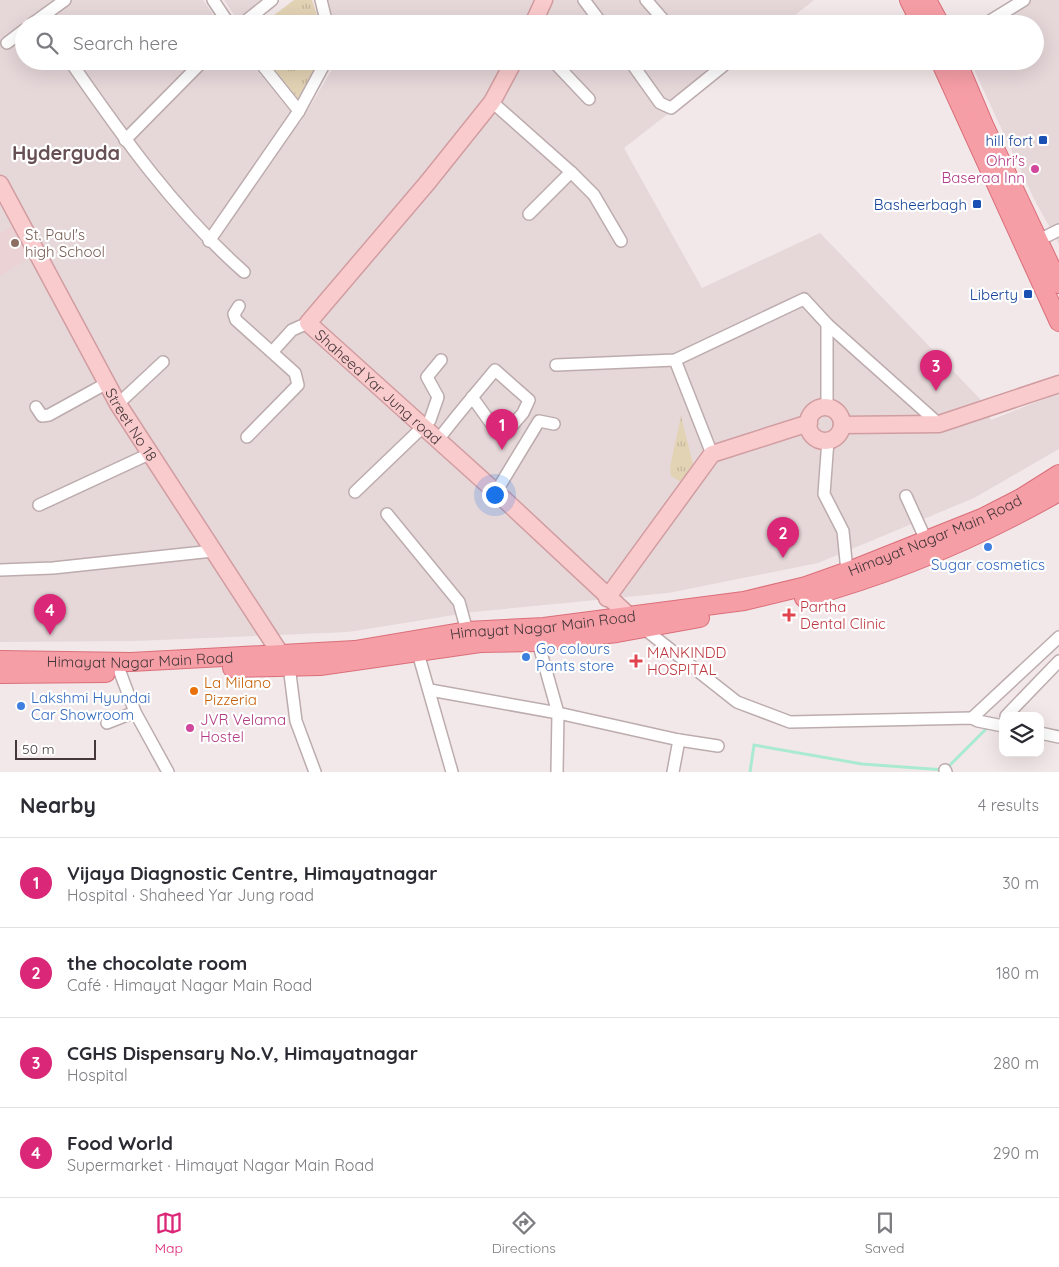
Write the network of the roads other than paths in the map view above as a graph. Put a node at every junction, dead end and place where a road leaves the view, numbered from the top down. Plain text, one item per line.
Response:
1 (65, 0) edge
2 (213, 0) edge
3 (272, 0) edge
4 (321, 0) edge
5 (544, 0) edge
6 (584, 0) edge
7 (646, 0) edge
8 (909, 0) edge
9 (927, 0) edge
10 (1024, 0) edge
11 (47, 15) edge
12 (223, 15) edge
13 (253, 15) edge
14 (325, 15) edge
15 (537, 15) edge
16 (595, 15) edge
17 (659, 15) edge
18 (916, 15) edge
19 (935, 15) edge
20 (1000, 15) edge
21 (15, 37) edge
22 (7, 43) dead end
23 (76, 70) edge
24 (194, 70) edge
25 (266, 70) edge
26 (321, 70) edge
27 (509, 70) edge
28 (561, 70) edge
29 (637, 70) edge
30 (718, 70) edge
31 (944, 70) edge
32 (961, 70) edge
33 (589, 100) dead end
34 (492, 102) junction
35 (299, 111) junction
36 (125, 140) junction
37 (571, 172) junction
38 (0, 184) edge
39 (529, 214) dead end
40 (1059, 230) edge
41 (209, 241) junction
42 (621, 241) dead end
43 (1037, 242) junction
44 (244, 272) dead end
45 (1059, 284) edge
46 (239, 306) dead end
47 (1059, 322) edge
48 (308, 323) junction
49 (827, 324) junction
50 (273, 351) junction
51 (441, 360) dead end
52 (675, 360) junction
53 (163, 362) dead end
54 (556, 366) dead end
55 (107, 383) junction
56 (1059, 384) edge
57 (472, 397) junction
58 (118, 404) junction
59 (36, 407) dead end
60 (827, 407) junction
61 (809, 423) junction
62 (554, 424) dead end
63 (939, 424) junction
64 (842, 425) junction
65 (423, 427) junction
66 (248, 437) dead end
67 (438, 440) junction
68 (828, 440) junction
69 (149, 454) junction
70 (712, 454) junction
71 (1059, 474) edge
72 (355, 492) dead end
73 (496, 492) junction
74 (1059, 492) edge
75 (906, 496) dead end
76 (40, 505) dead end
77 (387, 514) dead end
78 (926, 540) junction
79 (213, 551) junction
80 (0, 570) edge
81 (847, 572) junction
82 (607, 598) junction
83 (628, 616) junction
84 (642, 628) junction
85 (468, 631) junction
86 (1059, 637) edge
87 (538, 642) junction
88 (418, 653) junction
89 (0, 660) edge
90 (285, 660) junction
91 (1059, 660) edge
92 (120, 672) junction
93 (0, 674) edge
94 (430, 690) junction
95 (135, 712) junction
96 (1010, 712) edge
97 (558, 713) junction
98 (975, 720) junction
99 (106, 723) dead end
100 (999, 723) edge
101 (1044, 734) edge
102 (1059, 737) edge
103 (679, 740) junction
104 (718, 746) dead end
105 (311, 770) edge
106 (168, 772) edge
107 (452, 772) edge
108 (558, 772) edge
109 (673, 772) edge

1 - 11 street
2 - 12 street
3 - 13 street
4 - 14 street
5 - 15 street
6 - 16 street
7 - 17 street
8 - 18 main road
9 - 19 main road
10 - 20 street
21 - 22 street
23 - 36 street
24 - 36 street
25 - 35 street
26 - 35 street
27 - 34 street, Shaheed Yar Jung road
28 - 33 street
29 - 30 street
31 - 47 main road
32 - 43 main road
34 - 37 street
34 - 48 street, Shaheed Yar Jung road
35 - 41 street
36 - 41 street
37 - 39 street
37 - 42 street
38 - 55 street, Street No 18
40 - 43 street
41 - 44 street
43 - 45 main road
46 - 50 street
48 - 50 street
48 - 65 street, Shaheed Yar Jung road
49 - 52 street
49 - 60 street
49 - 63 street
50 - 66 street
51 - 65 street
52 - 54 street
52 - 70 street
53 - 58 street
55 - 58 street, Street No 18
55 - 59 street
56 - 63 street
57 - 57 street
57 - 67 street
58 - 69 street, Street No 18
60 - 61 street
60 - 64 street
61 - 68 street
61 - 70 street
62 - 73 street
63 - 64 street
64 - 68 street
65 - 67 street, Shaheed Yar Jung road
65 - 72 street
67 - 73 street, Shaheed Yar Jung road
68 - 81 street
69 - 76 street
69 - 79 street, Street No 18
70 - 82 street
71 - 78 main road, Himayat Nagar Main Road
73 - 82 street, Shaheed Yar Jung road
74 - 84 main road
75 - 78 street
77 - 85 street
78 - 81 main road, Himayat Nagar Main Road
79 - 80 street
79 - 90 street, Street No 18
81 - 83 main road, Himayat Nagar Main Road
82 - 83 street, Shaheed Yar Jung road
83 - 84 main road
83 - 85 main road, Himayat Nagar Main Road
84 - 87 main road
84 - 98 street
85 - 90 main road, Himayat Nagar Main Road
86 - 98 street
87 - 88 main road
87 - 97 street
88 - 90 main road
88 - 94 street
89 - 90 main road, Himayat Nagar Main Road
90 - 92 main road
90 - 105 street
91 - 96 street
92 - 93 main road
92 - 95 street
94 - 97 street
94 - 107 street
95 - 99 street
95 - 106 street
97 - 103 street
97 - 108 street
98 - 100 street
101 - 102 street
103 - 104 street
103 - 109 street

